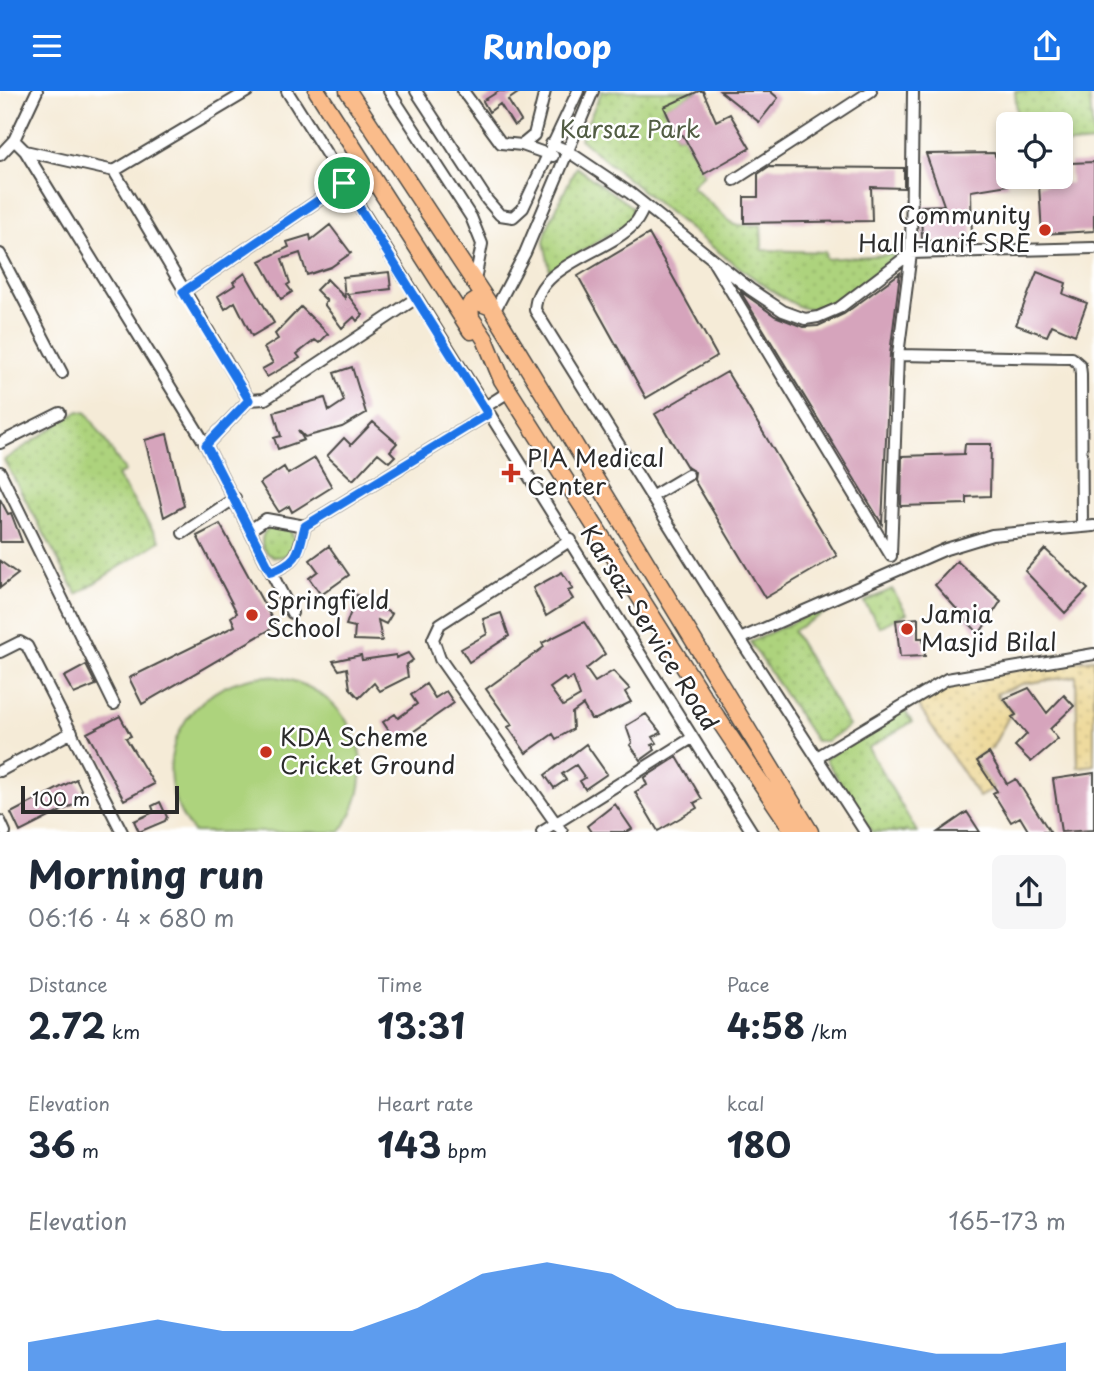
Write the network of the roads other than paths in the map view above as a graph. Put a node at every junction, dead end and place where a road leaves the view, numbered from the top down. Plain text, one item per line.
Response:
1 (37, 91) edge
2 (248, 91) edge
3 (288, 91) edge
4 (317, 91) edge
5 (348, 91) edge
6 (389, 91) edge
7 (416, 91) edge
8 (463, 91) edge
9 (545, 91) edge
10 (578, 91) edge
11 (593, 91) edge
12 (871, 91) edge
13 (913, 91) edge
14 (14, 140) junction
15 (522, 145) junction
16 (549, 149) junction
17 (25, 151) junction
18 (0, 155) edge
19 (564, 155) junction
20 (114, 171) junction
21 (734, 180) dead end
22 (344, 183) junction
23 (645, 205) junction
24 (1094, 248) edge
25 (911, 253) junction
26 (0, 254) edge
27 (709, 254) junction
28 (474, 283) junction
29 (183, 292) junction
30 (415, 299) junction
31 (470, 305) junction
32 (492, 310) junction
33 (898, 355) junction
34 (62, 373) dead end
35 (506, 385) junction
36 (249, 400) junction
37 (487, 410) junction
38 (60, 413) dead end
39 (0, 443) edge
40 (206, 445) junction
41 (0, 472) edge
42 (688, 475) dead end
43 (651, 496) junction
44 (235, 498) junction
45 (305, 526) junction
46 (1082, 526) junction
47 (1094, 526) edge
48 (250, 530) junction
49 (183, 533) dead end
50 (571, 540) junction
51 (891, 556) junction
52 (271, 572) junction
53 (890, 573) junction
54 (292, 613) dead end
55 (740, 639) junction
56 (0, 652) edge
57 (1094, 654) edge
58 (702, 695) junction
59 (731, 700) junction
60 (114, 704) dead end
61 (72, 732) junction
62 (692, 738) junction
63 (817, 757) junction
64 (0, 771) edge
65 (0, 821) edge
66 (559, 827) edge
67 (5, 832) edge
68 (122, 832) edge
69 (542, 832) edge
70 (752, 832) edge
71 (781, 832) edge
72 (794, 832) edge
73 (810, 832) edge
74 (822, 832) edge
75 (865, 832) edge

1 - 14 street
2 - 20 street
3 - 22 street, Karsaz Service Road
4 - 35 highway
5 - 28 highway
6 - 28 street
7 - 16 street
8 - 15 street
9 - 15 street
10 - 16 street
11 - 19 street
12 - 21 street
13 - 25 street
14 - 17 street
14 - 18 street
15 - 16 street
16 - 19 street
17 - 20 street
17 - 40 street
19 - 23 street
19 - 32 street
20 - 29 street
22 - 29 street
22 - 30 street, Karsaz Service Road
23 - 27 street
23 - 43 street
24 - 25 street
25 - 27 street
25 - 33 street
26 - 34 street
27 - 51 street
28 - 31 street
28 - 32 highway
29 - 36 street
30 - 36 street
30 - 37 street, Karsaz Service Road
31 - 32 highway
31 - 35 highway
32 - 59 highway
33 - 46 street
33 - 51 street
35 - 37 street
35 - 58 highway
36 - 40 street
37 - 45 street
37 - 50 street, Karsaz Service Road
38 - 39 street
40 - 44 street
41 - 60 street
42 - 43 street
43 - 55 street
44 - 48 street
44 - 49 street
45 - 48 street
45 - 52 street
46 - 47 street
46 - 53 street
48 - 52 street
50 - 62 street, Karsaz Service Road
50 - 66 street
51 - 53 street
52 - 54 street
53 - 55 street
55 - 63 street
56 - 61 street
57 - 63 street
58 - 71 highway
58 - 72 highway
59 - 73 highway
59 - 74 highway
61 - 64 street
61 - 68 street
62 - 66 street
62 - 70 street, Karsaz Service Road
63 - 75 street
65 - 67 street
66 - 69 street

